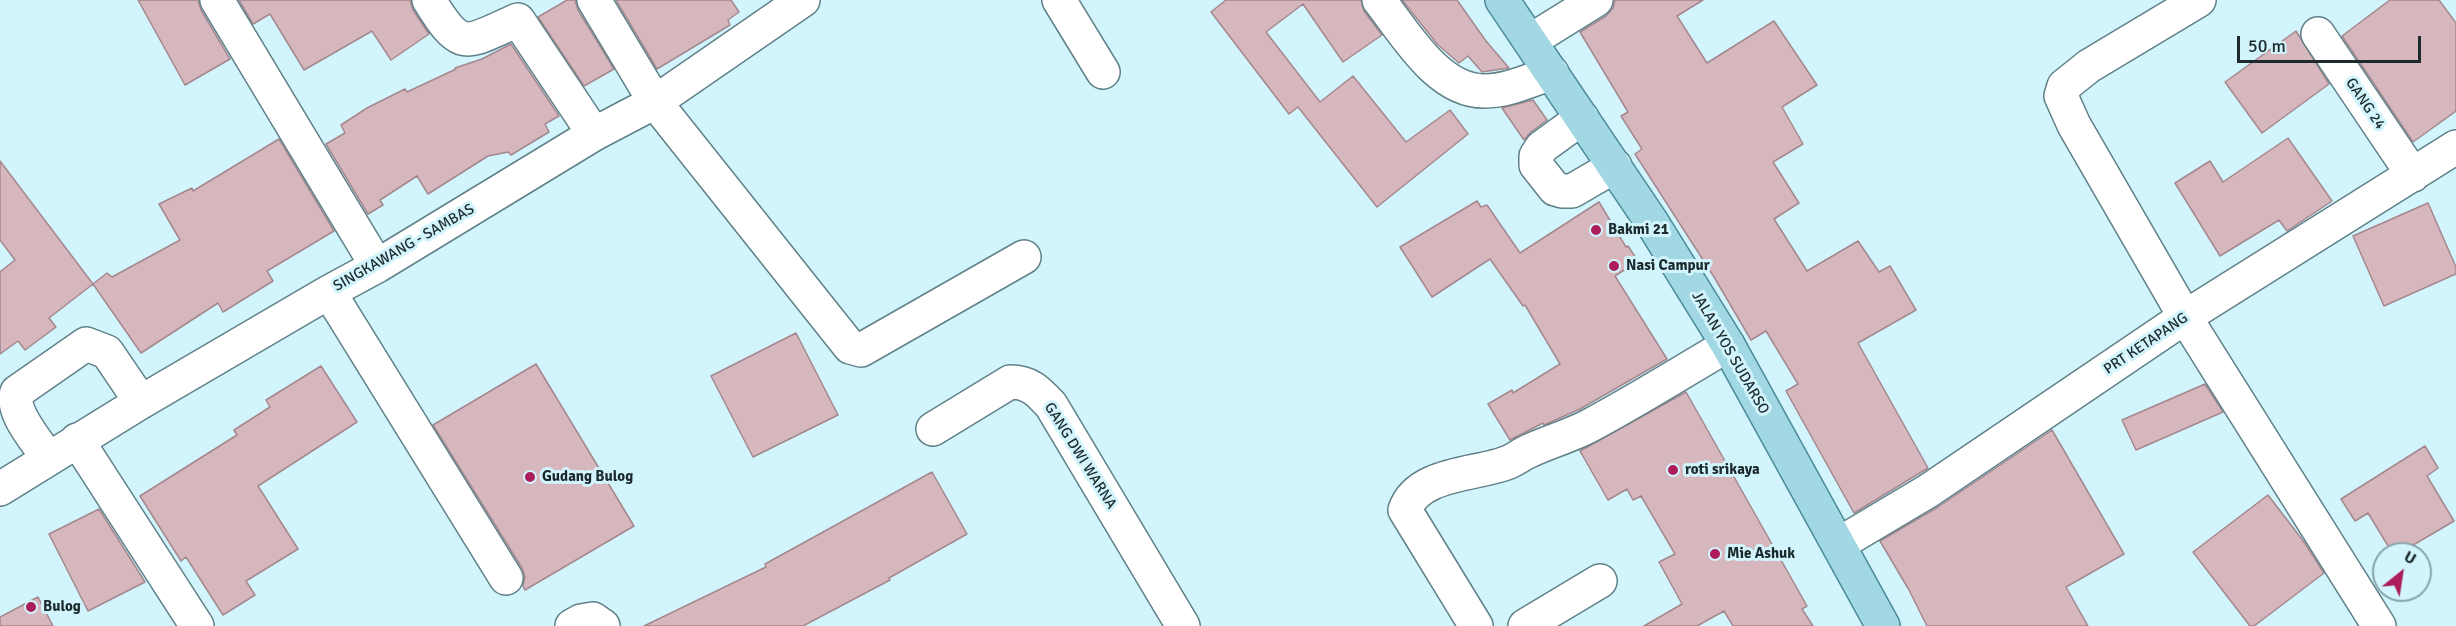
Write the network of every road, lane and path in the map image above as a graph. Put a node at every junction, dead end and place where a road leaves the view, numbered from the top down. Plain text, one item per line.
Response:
1 (217, 0) edge
2 (429, 0) edge
3 (594, 0) edge
4 (803, 0) edge
5 (1059, 0) edge
6 (1379, 0) edge
7 (1502, 0) edge
8 (1596, 0) edge
9 (2199, 0) edge
10 (2318, 34) dead end
11 (1530, 41) junction
12 (1102, 72) dead end
13 (1552, 73) junction
14 (656, 102) junction
15 (1582, 118) junction
16 (594, 134) junction
17 (2456, 147) edge
18 (1615, 166) junction
19 (2413, 174) junction
20 (1024, 257) dead end
21 (377, 266) junction
22 (329, 292) junction
23 (2185, 317) junction
24 (1728, 345) junction
25 (7, 402) edge
26 (141, 402) junction
27 (933, 429) dead end
28 (77, 440) junction
29 (48, 458) junction
30 (0, 489) edge
31 (1839, 544) junction
32 (506, 578) dead end
33 (1600, 581) dead end
34 (1181, 625) edge
35 (197, 626) edge
36 (572, 626) edge
37 (603, 626) edge
38 (1476, 626) edge
39 (1525, 626) edge
40 (1883, 626) edge
41 (2379, 626) edge

1 - 21 street
2 - 16 street
3 - 14 street
4 - 14 street, SINGKAWANG - SAMBAS
5 - 12 street
6 - 13 street
7 - 11 main road, JALAN YOS SUDARSO
8 - 11 street
9 - 23 street
10 - 19 street, GANG 24
11 - 13 main road, JALAN YOS SUDARSO
13 - 15 main road, JALAN YOS SUDARSO
14 - 16 street, SINGKAWANG - SAMBAS
14 - 20 street
15 - 18 main road, JALAN YOS SUDARSO
15 - 18 street
16 - 21 street, SINGKAWANG - SAMBAS
17 - 19 street, PRT KETAPANG
18 - 24 main road, JALAN YOS SUDARSO
19 - 23 street, PRT KETAPANG
21 - 22 street, SINGKAWANG - SAMBAS
22 - 26 street, SINGKAWANG - SAMBAS
22 - 32 street
23 - 31 street, PRT KETAPANG
23 - 41 street
24 - 31 main road, JALAN YOS SUDARSO
24 - 38 street
25 - 26 street
25 - 29 street
26 - 28 street, SINGKAWANG - SAMBAS
27 - 34 street, GANG DWI WARNA
28 - 29 street, SINGKAWANG - SAMBAS
28 - 35 street
29 - 30 street, SINGKAWANG - SAMBAS
31 - 40 main road, JALAN YOS SUDARSO
33 - 39 street
36 - 37 street

